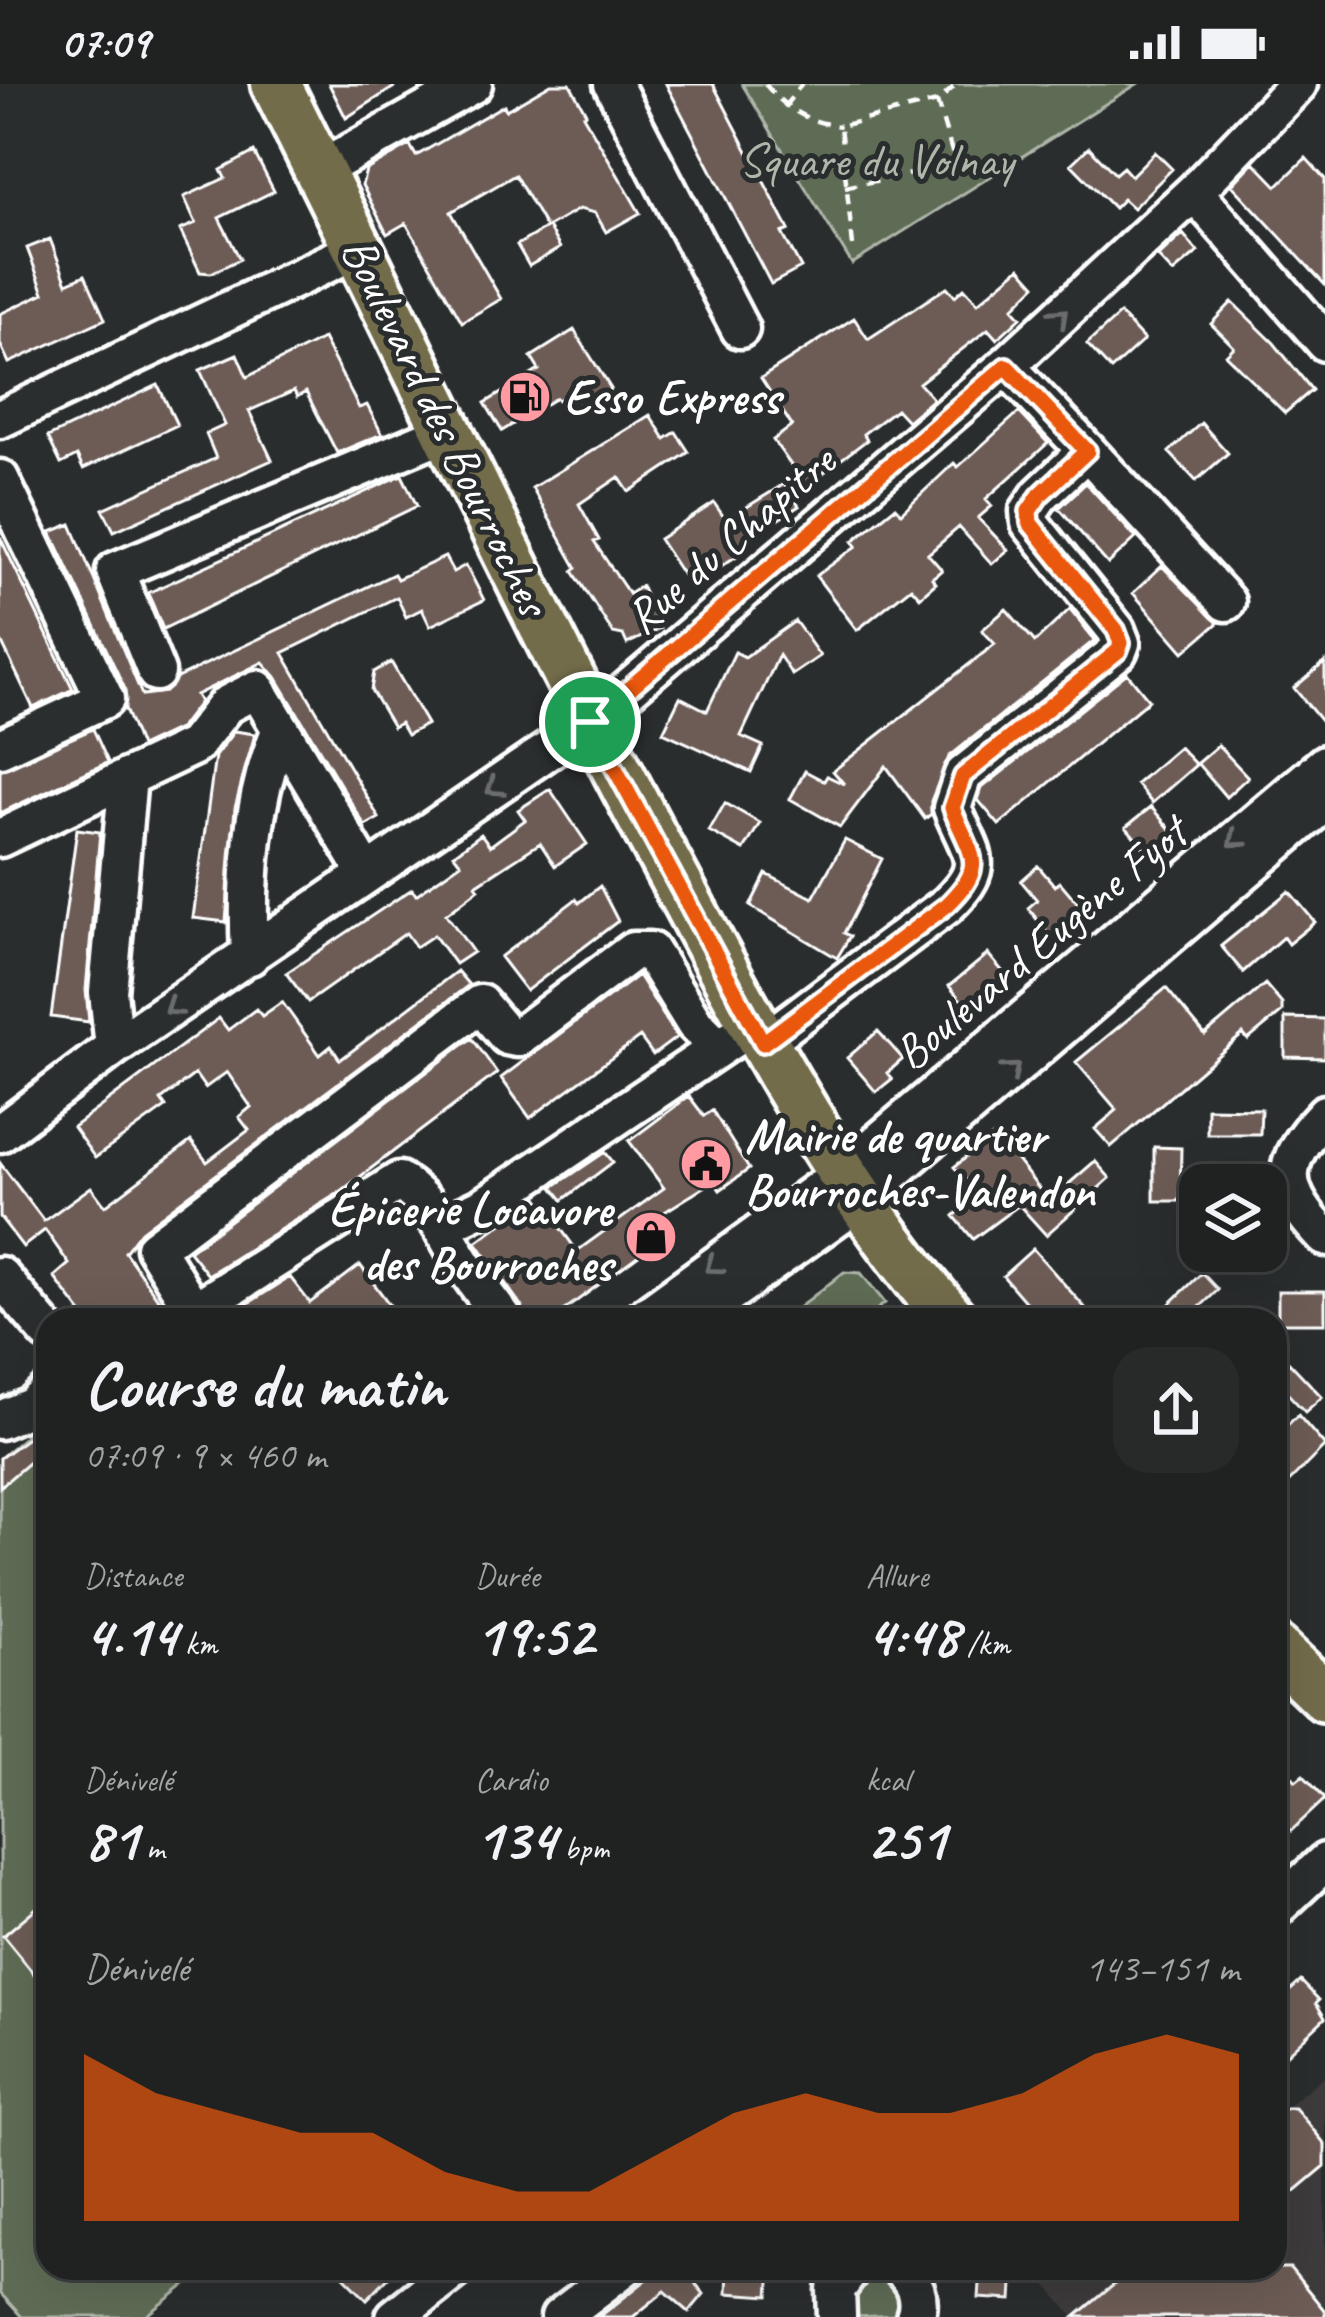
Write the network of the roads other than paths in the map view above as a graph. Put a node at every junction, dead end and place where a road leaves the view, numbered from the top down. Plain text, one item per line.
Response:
1 (276, 84) edge
2 (473, 84) edge
3 (614, 84) edge
4 (1298, 84) edge
5 (320, 170) junction
6 (1194, 192) junction
7 (360, 248) junction
8 (740, 329) dead end
9 (1325, 342) edge
10 (1006, 366) junction
11 (0, 419) edge
12 (448, 431) junction
13 (1087, 451) junction
14 (0, 479) edge
15 (1226, 602) dead end
16 (156, 673) dead end
17 (590, 722) junction
18 (281, 729) junction
19 (0, 748) edge
20 (1325, 764) edge
21 (128, 777) junction
22 (1325, 802) edge
23 (0, 838) edge
24 (367, 874) junction
25 (250, 956) junction
26 (745, 1039) junction
27 (114, 1047) junction
28 (1325, 1114) edge
29 (0, 1133) edge
30 (851, 1187) junction
31 (444, 1225) junction
32 (1325, 1237) edge
33 (0, 1276) edge
34 (192, 1308) edge
35 (199, 1308) edge
36 (495, 1308) edge
37 (659, 1308) edge
38 (706, 1308) edge
39 (943, 1308) edge
40 (36, 1318) edge
41 (36, 1403) edge
42 (0, 1420) edge
43 (1287, 1661) edge
44 (1325, 1697) edge
45 (1325, 1862) edge
46 (1287, 1898) edge
47 (442, 2280) edge
48 (608, 2280) edge
49 (843, 2280) edge
50 (909, 2280) edge
51 (395, 2317) edge
52 (560, 2317) edge
53 (837, 2317) edge
54 (915, 2317) edge

1 - 5 main road, Boulevard des Bourroches
2 - 5 street
3 - 8 street
4 - 6 street, Rue du Chapitre
5 - 7 main road, Boulevard des Bourroches
6 - 9 street
10 -> 6 street, Rue du Chapitre
7 - 11 street
7 - 12 main road, Boulevard des Bourroches
10 - 13 street
10 - 17 street, Rue du Chapitre
12 - 16 street
12 - 17 main road, Boulevard des Bourroches
13 - 15 street
13 - 26 street
14 - 19 street
17 -> 24 street, Rue du Chapitre
17 - 26 main road, Boulevard des Bourroches
18 - 21 street
18 - 24 street
18 - 25 street
20 -> 30 street, Boulevard Eugène Fyot
21 - 23 street
21 - 27 street
30 -> 22 street, Boulevard Eugène Fyot
24 - 25 street, Rue du Chapitre
25 -> 27 street, Rue du Chapitre
26 - 30 main road, Boulevard des Bourroches
26 - 31 street
26 - 34 street
27 - 29 street, Rue du Chapitre
28 - 32 street
30 -> 37 street, Boulevard Eugène Fyot
30 - 38 street, Boulevard Eugène Fyot
30 - 39 main road, Boulevard des Bourroches
31 - 35 street
31 - 36 street
33 - 40 street
41 - 42 street
43 - 44 main road
45 - 46 street
47 - 51 street
48 - 52 street
49 - 53 street
50 - 54 street

